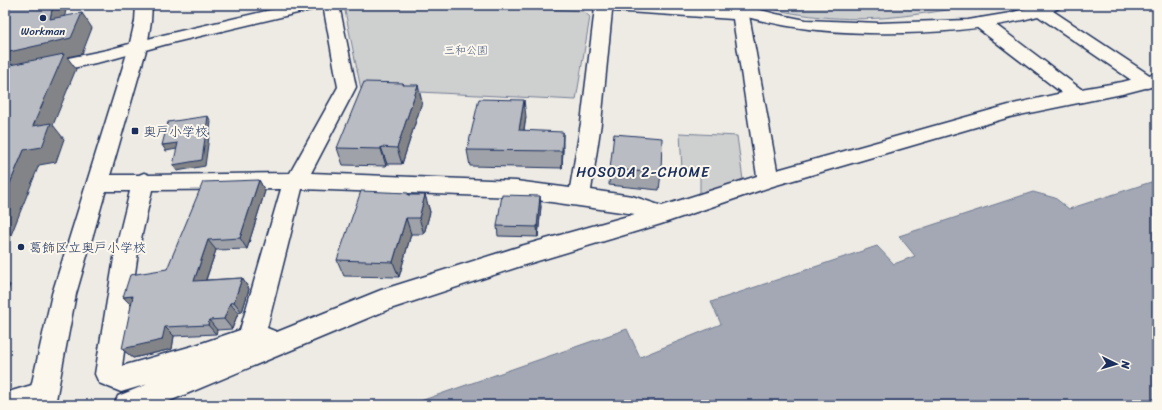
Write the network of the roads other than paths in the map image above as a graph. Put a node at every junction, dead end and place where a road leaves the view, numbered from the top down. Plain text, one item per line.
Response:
1 (144, 5) edge
2 (313, 5) edge
3 (332, 5) edge
4 (602, 5) edge
5 (1047, 7) edge
6 (737, 10) edge
7 (982, 24) junction
8 (138, 47) junction
9 (5, 77) edge
10 (1154, 83) edge
11 (1078, 96) junction
12 (768, 180) junction
13 (144, 181) junction
14 (296, 181) junction
15 (98, 183) junction
16 (579, 197) junction
17 (661, 215) junction
18 (251, 338) junction
19 (274, 345) junction
20 (41, 400) edge
21 (8, 405) edge
22 (128, 405) edge

1 - 8 street
2 - 8 street
3 - 14 street
4 - 6 street
4 - 16 street
5 - 7 street
5 - 10 street
6 - 7 street
6 - 12 street
7 - 11 street
8 - 9 street
8 - 15 street
10 - 11 street
11 - 12 street
12 - 17 street
13 - 14 street
13 - 15 street
13 - 18 street
14 - 16 street
14 - 18 street
15 - 20 street
16 - 17 street
17 - 19 street
18 - 19 street
19 - 22 street
20 - 21 street

